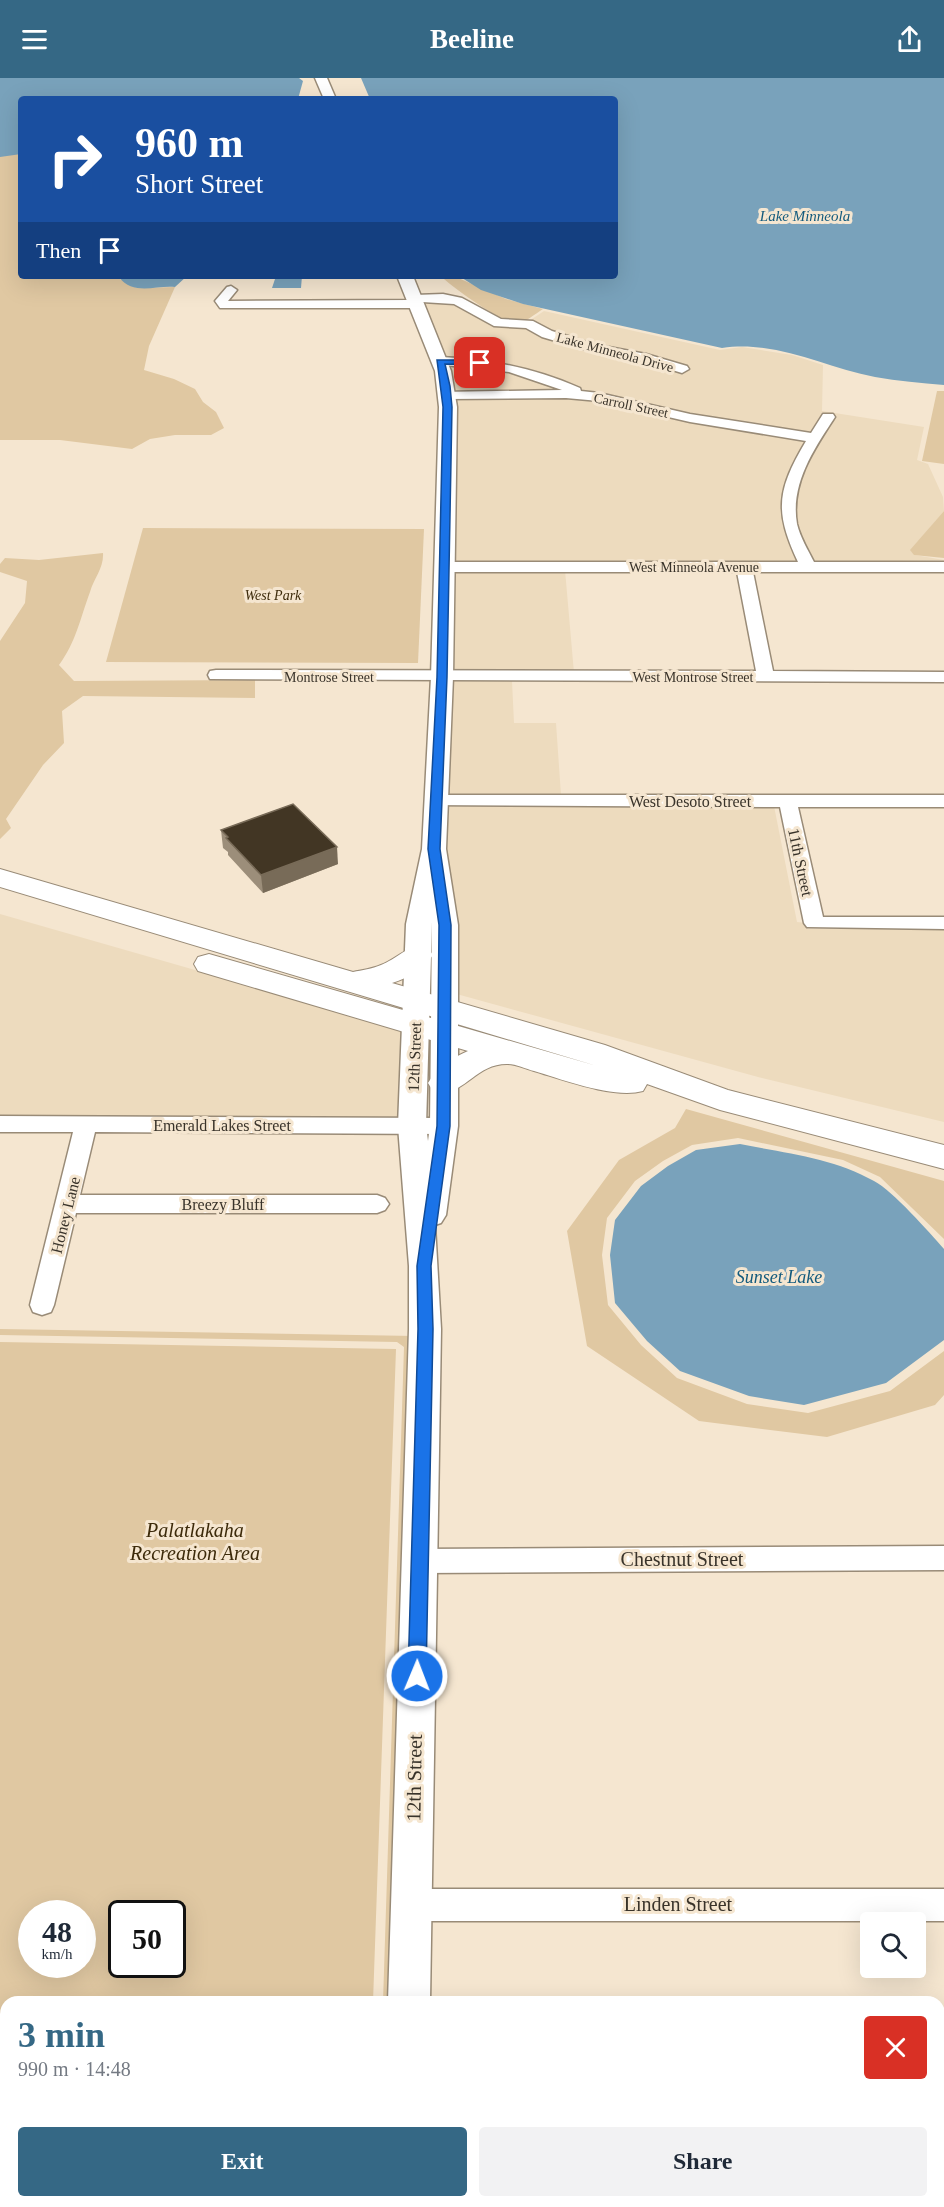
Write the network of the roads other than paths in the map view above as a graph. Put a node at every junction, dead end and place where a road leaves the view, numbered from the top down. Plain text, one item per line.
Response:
1 (321, 78) edge
2 (329, 96) edge
3 (406, 279) edge
4 (231, 290) dead end
5 (416, 302) junction
6 (440, 361) junction
7 (682, 369) dead end
8 (447, 395) junction
9 (582, 395) junction
10 (828, 417) dead end
11 (814, 438) junction
12 (444, 567) junction
13 (744, 567) junction
14 (808, 567) junction
15 (944, 567) edge
16 (216, 675) dead end
17 (442, 677) junction
18 (766, 677) junction
19 (944, 677) edge
20 (435, 801) junction
21 (788, 801) junction
22 (944, 801) edge
23 (0, 878) edge
24 (0, 902) edge
25 (944, 923) edge
26 (432, 925) junction
27 (418, 955) junction
28 (350, 981) junction
29 (416, 1013) junction
30 (445, 1021) junction
31 (507, 1053) junction
32 (444, 1083) junction
33 (720, 1099) junction
34 (0, 1124) edge
35 (86, 1125) junction
36 (412, 1126) junction
37 (444, 1126) junction
38 (944, 1157) edge
39 (68, 1204) junction
40 (377, 1204) dead end
41 (424, 1266) junction
42 (42, 1305) dead end
43 (944, 1558) edge
44 (420, 1561) junction
45 (411, 1905) junction
46 (944, 1905) edge
47 (409, 1996) edge

1 - 2 main road
3 - 5 main road, 12th Street
4 - 5 street, Lake Minneola Drive
5 - 6 main road, 12th Street
5 - 7 street, Lake Minneola Drive
6 - 8 main road, 12th Street
6 - 9 street
8 - 9 street, Carroll Street
8 - 12 main road, 12th Street
9 - 11 street, Carroll Street
10 - 11 street
11 - 14 street
12 - 13 street, West Minneola Avenue
12 - 17 main road, 12th Street
13 - 14 street, West Minneola Avenue
13 - 18 street
14 - 15 street, West Minneola Avenue
16 - 17 street, Montrose Street
17 - 18 street, West Montrose Street
17 - 20 main road, 12th Street
18 - 19 street, West Montrose Street
20 - 21 street, West Desoto Street
20 - 26 main road, 12th Street
21 - 22 street, West Desoto Street
21 - 25 street, 11th Street
23 - 28 highway
24 - 29 highway
26 - 27 main road, 12th Street
26 - 30 main road, 12th Street
27 - 28 highway
27 - 29 main road, 12th Street
28 - 29 highway
29 - 30 highway
29 - 36 main road, 12th Street
30 - 31 highway
30 - 32 main road, 12th Street
30 - 33 highway
31 - 32 highway
31 - 33 highway
32 - 37 main road, 12th Street
33 - 38 highway
34 - 35 street, Emerald Lakes Street
35 - 36 street, Emerald Lakes Street
35 - 39 street, Honey Lane
36 - 37 street, Emerald Lakes Street
36 - 41 main road, 12th Street
37 - 41 main road, 12th Street
39 - 40 street, Breezy Bluff
39 - 42 street, Honey Lane
41 - 44 main road, 12th Street
43 - 44 street, Chestnut Street
44 - 45 main road, 12th Street
45 - 46 street, Linden Street
45 - 47 main road, 12th Street

